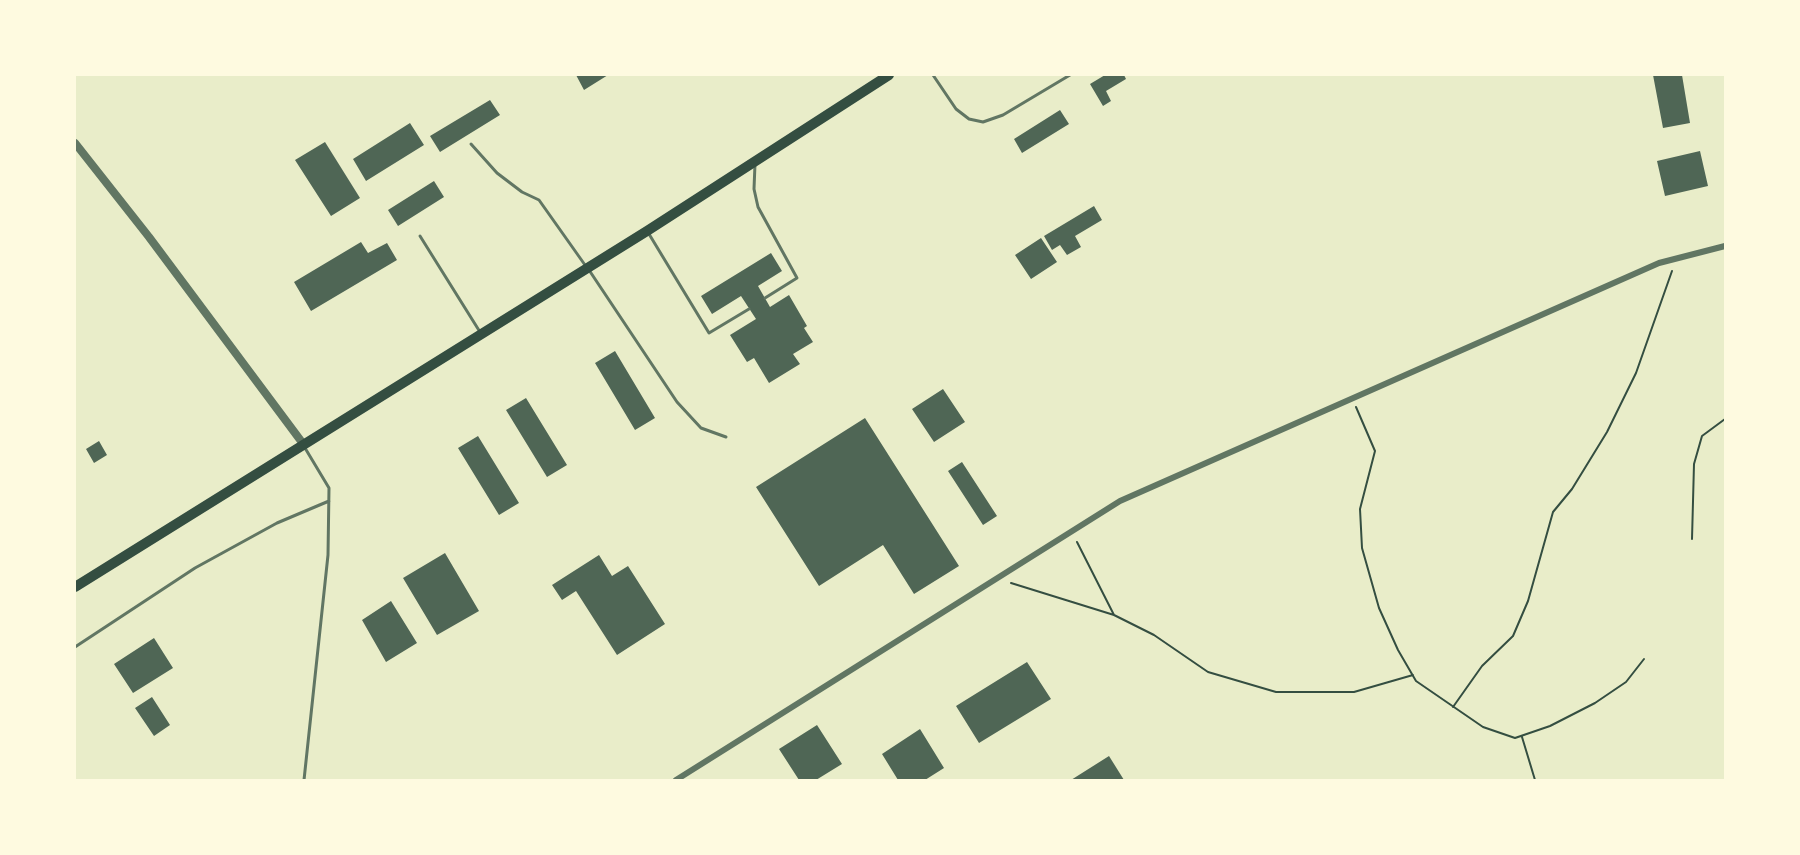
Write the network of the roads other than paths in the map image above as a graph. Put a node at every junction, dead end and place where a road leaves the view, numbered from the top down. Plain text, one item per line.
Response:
1 (889, 75) edge
2 (933, 75) edge
3 (1070, 75) edge
4 (75, 143) edge
5 (471, 144) dead end
6 (756, 159) junction
7 (646, 231) junction
8 (420, 236) dead end
9 (1725, 246) edge
10 (587, 268) junction
11 (765, 298) dead end
12 (749, 309) dead end
13 (482, 333) junction
14 (726, 437) dead end
15 (304, 445) junction
16 (328, 501) junction
17 (75, 587) edge
18 (75, 647) edge
19 (304, 780) edge
20 (676, 780) edge

1 - 6 highway
2 - 3 lane
4 - 15 street
5 - 10 lane
6 - 7 highway
6 - 11 lane
7 - 10 highway
7 - 12 lane
8 - 13 lane
9 - 20 street
10 - 13 highway
10 - 14 lane
13 - 15 highway
15 - 16 lane
15 - 17 highway
16 - 18 lane
16 - 19 lane

